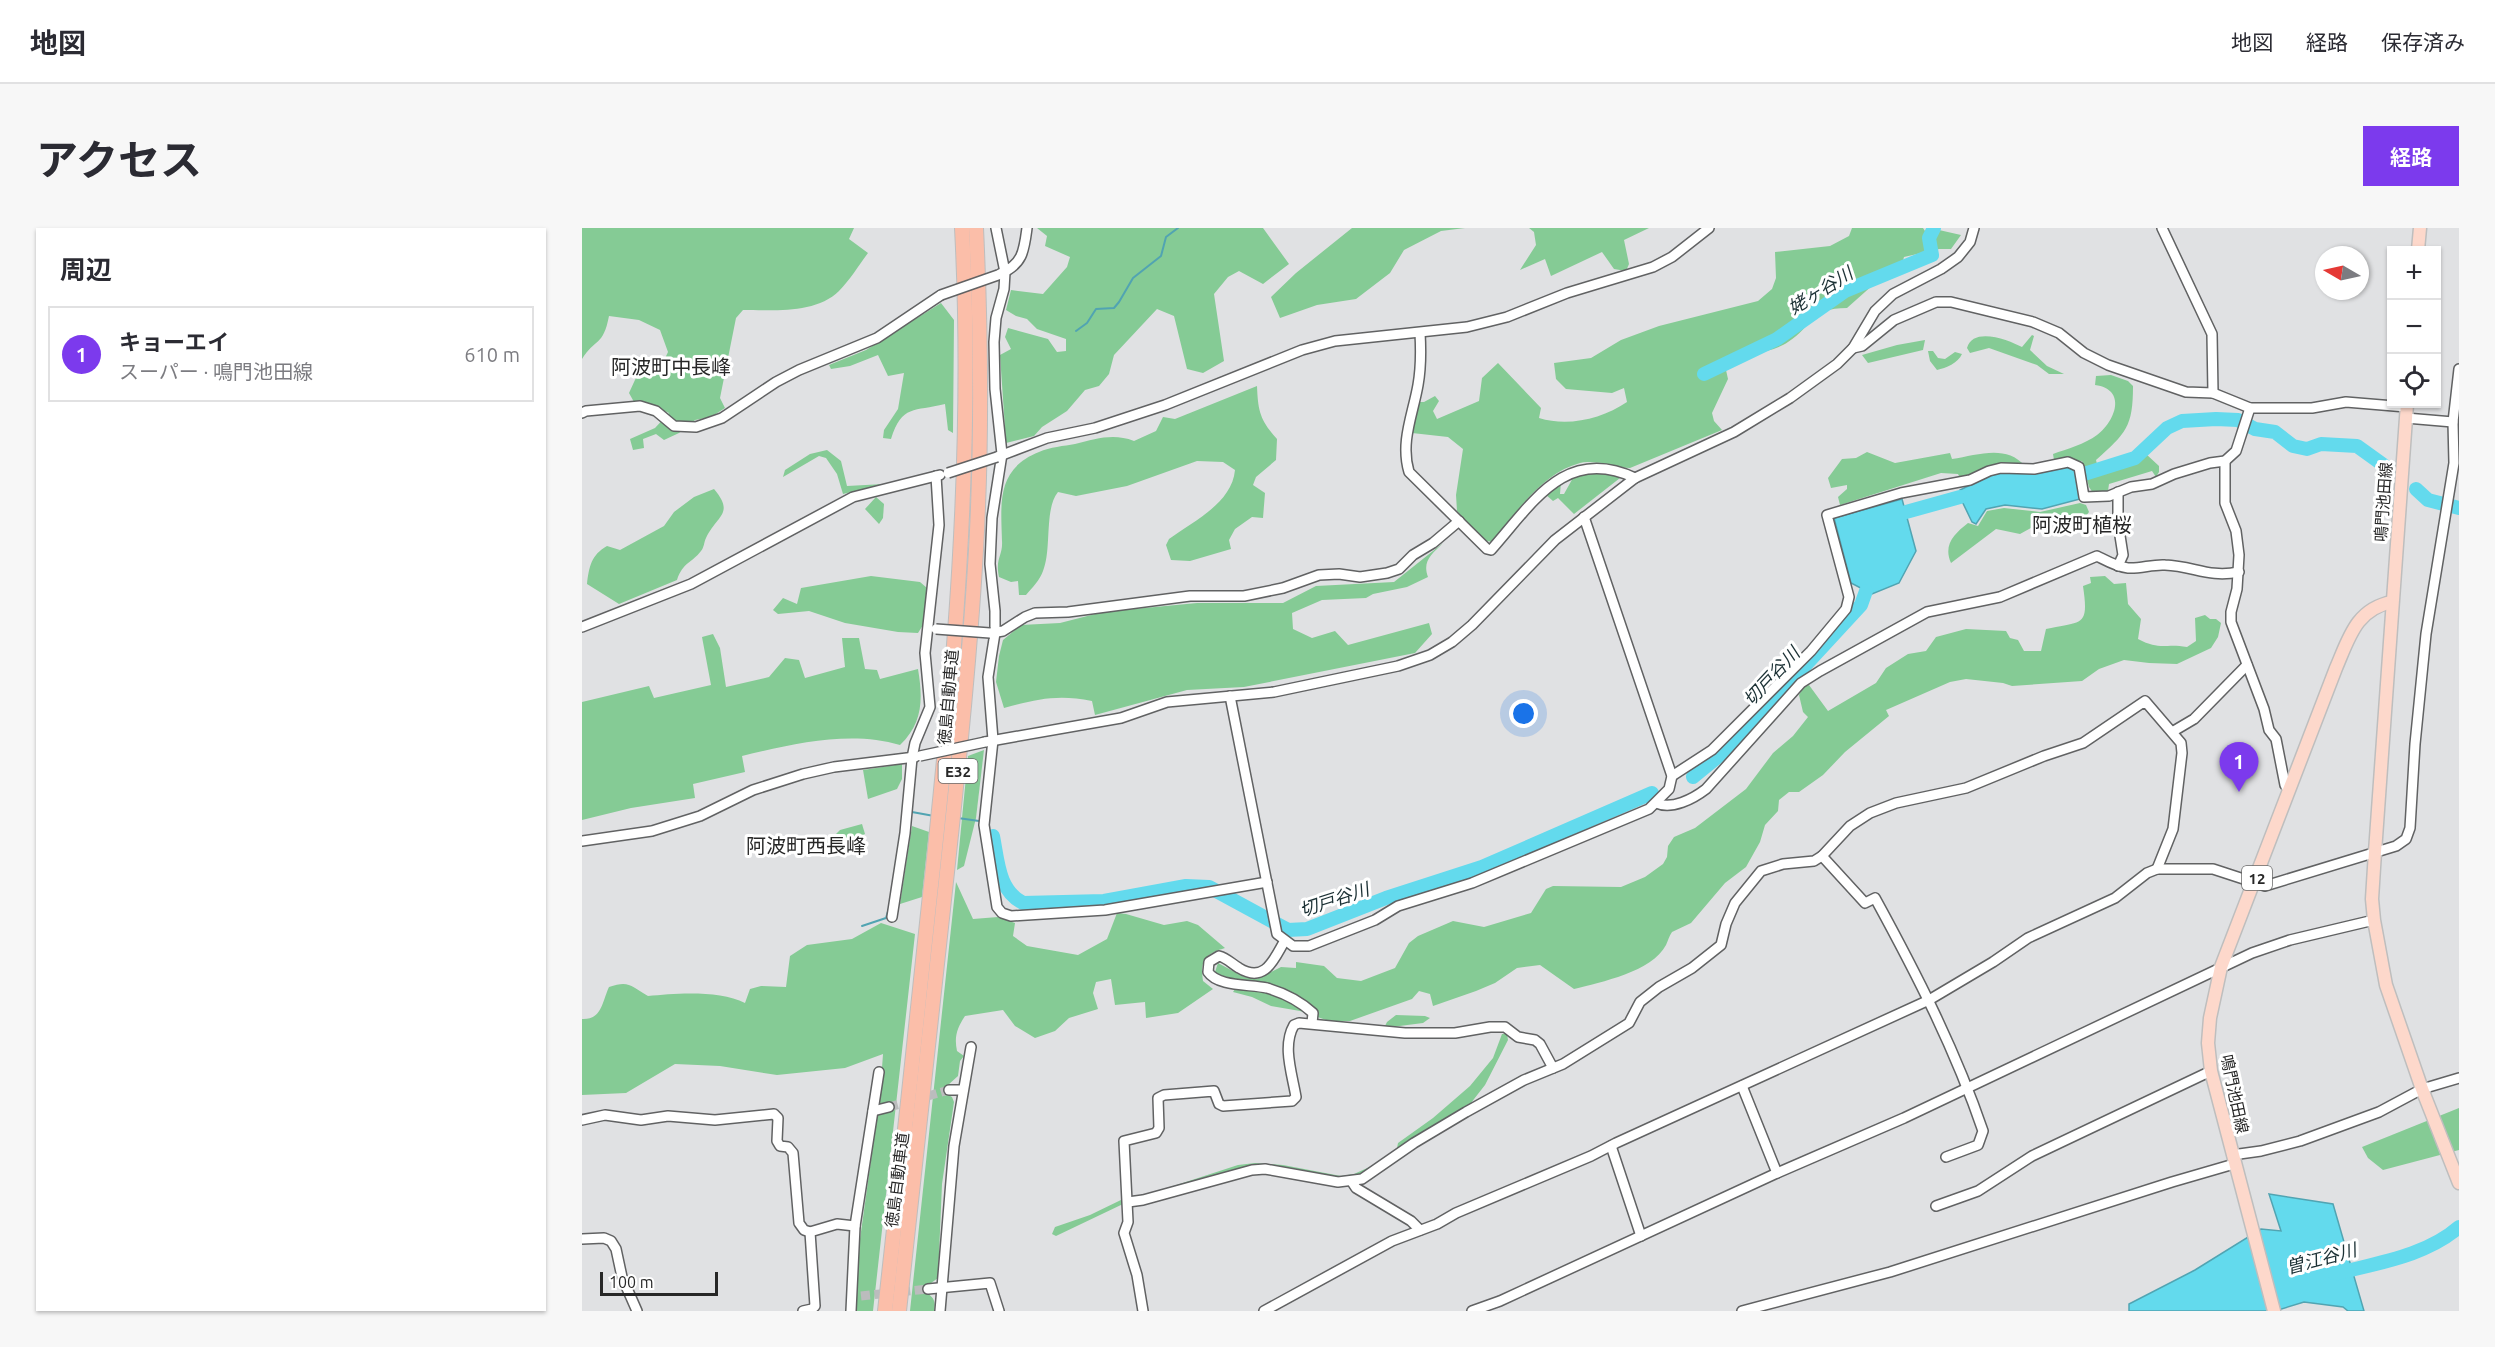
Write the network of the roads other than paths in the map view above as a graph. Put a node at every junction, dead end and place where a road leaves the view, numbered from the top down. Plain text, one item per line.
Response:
1 (962, 228) edge
2 (976, 228) edge
3 (996, 228) edge
4 (1027, 228) edge
5 (1709, 228) edge
6 (1974, 228) edge
7 (2162, 228) edge
8 (2420, 228) edge
9 (2418, 246) edge
10 (1001, 274) junction
11 (1420, 333) junction
12 (1853, 348) junction
13 (2459, 369) edge
14 (2213, 393) junction
15 (2250, 408) junction
16 (2406, 410) edge
17 (582, 413) edge
18 (2453, 422) junction
19 (999, 456) junction
20 (2225, 461) junction
21 (936, 476) junction
22 (1635, 478) junction
23 (2118, 492) junction
24 (1584, 517) junction
25 (1459, 521) junction
26 (2118, 566) junction
27 (2239, 572) junction
28 (2392, 602) junction
29 (582, 627) edge
30 (933, 628) junction
31 (993, 633) junction
32 (2247, 665) junction
33 (1230, 696) junction
34 (2172, 732) junction
35 (989, 741) junction
36 (916, 757) junction
37 (1672, 776) junction
38 (2289, 791) junction
39 (1656, 803) junction
40 (582, 841) edge
41 (2375, 852) junction
42 (1822, 856) junction
43 (2157, 868) junction
44 (1267, 882) junction
45 (2255, 883) junction
46 (892, 917) dead end
47 (2374, 920) junction
48 (1284, 942) junction
49 (2221, 967) junction
50 (1929, 1000) junction
51 (1312, 1023) junction
52 (971, 1047) dead end
53 (1553, 1068) junction
54 (2211, 1071) junction
55 (879, 1072) dead end
56 (2459, 1078) edge
57 (1742, 1086) junction
58 (1968, 1088) junction
59 (963, 1089) junction
60 (2422, 1089) junction
61 (949, 1090) tunnel mouth
62 (889, 1107) tunnel mouth
63 (873, 1111) junction
64 (582, 1120) edge
65 (1611, 1146) junction
66 (1946, 1157) dead end
67 (2233, 1159) junction
68 (1777, 1173) junction
69 (1352, 1182) junction
70 (2459, 1183) edge
71 (1128, 1202) junction
72 (1936, 1206) dead end
73 (855, 1226) junction
74 (1420, 1230) junction
75 (810, 1232) junction
76 (1641, 1236) junction
77 (582, 1239) edge
78 (944, 1288) junction
79 (928, 1289) tunnel mouth
80 (637, 1311) edge
81 (803, 1311) edge
82 (851, 1311) edge
83 (885, 1311) edge
84 (898, 1311) edge
85 (940, 1311) edge
86 (999, 1311) edge
87 (1143, 1311) edge
88 (1264, 1311) edge
89 (1472, 1311) edge
90 (1742, 1311) edge
91 (2274, 1311) edge

1 - 83 highway, 徳島自動車道 / E32
2 - 84 highway, 徳島自動車道 / E32
3 - 10 street
4 - 10 street
5 - 11 street
6 - 12 street
7 - 14 street
8 - 9 main road
10 - 17 street, bridge
10 - 19 street
11 - 19 street
11 - 25 street
12 - 14 street
12 - 22 street
13 - 18 street
14 - 15 street
15 - 16 street
15 - 20 street
16 - 18 street
16 - 28 main road, 鳴門池田線
18 - 41 street
19 - 21 street, bridge
19 - 31 street
20 - 23 street
20 - 27 street
21 - 29 street
21 - 30 street
22 - 24 street
22 - 25 street
23 - 26 street
23 - 37 street
24 - 33 street
24 - 37 street
25 - 31 street
26 - 27 street
26 - 39 street
27 - 32 street
28 - 38 main road, 鳴門池田線 / 12
28 - 41 main road, 鳴門池田線
30 - 31 street, bridge
30 - 36 street
31 - 35 street
32 - 34 street
32 - 38 street
33 - 35 street
33 - 44 street
34 - 42 street
34 - 43 street
35 - 36 street, bridge
35 - 44 street
36 - 40 street
36 - 46 street
37 - 39 street
38 - 45 main road, 鳴門池田線 / 12
39 - 48 street
41 - 45 street
41 - 47 main road, 鳴門池田線
42 - 50 street
42 - 53 street
43 - 45 street
43 - 50 street
44 - 48 street
45 - 49 main road, 鳴門池田線 / 12
47 - 49 street
47 - 60 main road, 鳴門池田線
48 - 51 street
49 - 54 main road, 鳴門池田線 / 12
49 - 58 street
50 - 57 street
50 - 58 street
51 - 53 street
51 - 71 street
52 - 59 street
53 - 69 street
54 - 67 main road, 鳴門池田線 / 12
54 - 72 street
55 - 63 street
56 - 60 street
57 - 65 street
57 - 68 street
58 - 66 street
58 - 68 street
59 - 61 street
59 - 78 street
60 - 67 street
60 - 70 main road, 鳴門池田線
62 - 63 street
63 - 73 street
64 - 75 street
65 - 74 street
65 - 76 street
67 - 90 street
67 - 91 main road, 鳴門池田線 / 12
68 - 76 street
69 - 71 street
69 - 74 street
71 - 87 street
73 - 75 street
73 - 82 street
74 - 88 street
75 - 81 street
76 - 89 street
77 - 80 street
78 - 79 street
78 - 85 street
78 - 86 street

